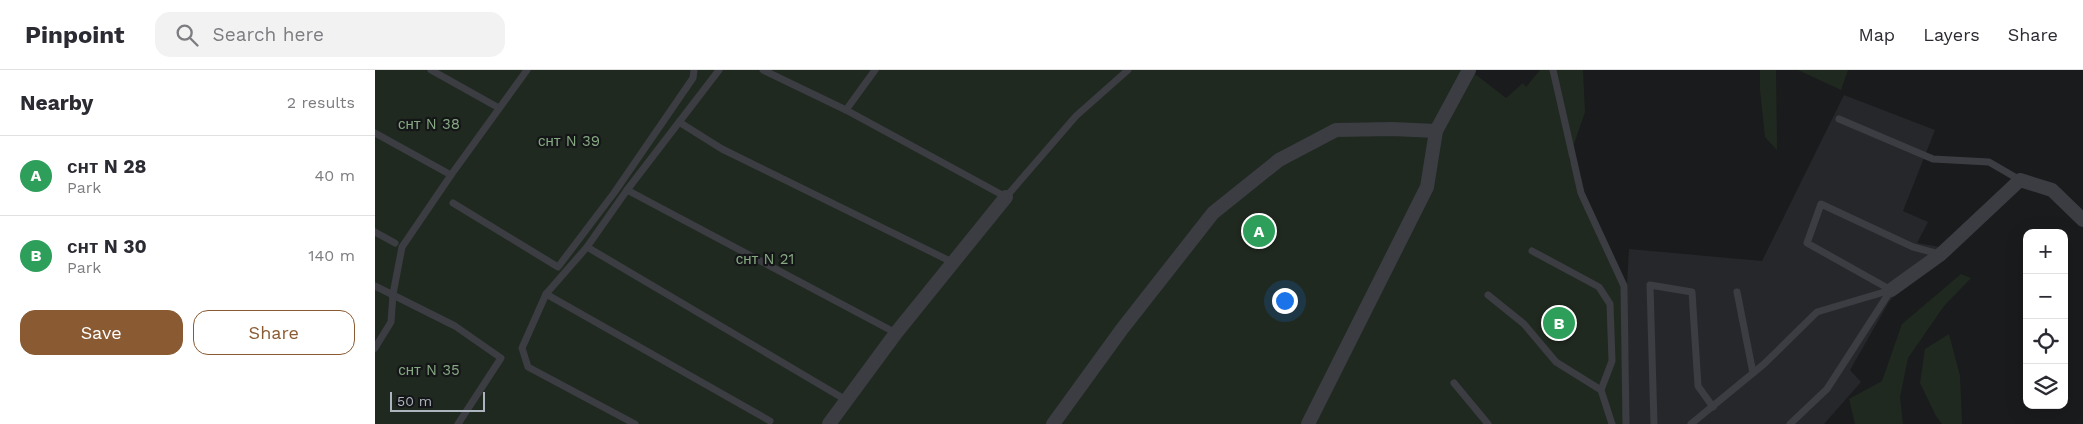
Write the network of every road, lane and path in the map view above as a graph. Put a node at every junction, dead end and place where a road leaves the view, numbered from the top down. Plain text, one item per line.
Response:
1 (431, 70) edge
2 (527, 70) edge
3 (694, 70) edge
4 (719, 70) edge
5 (763, 70) edge
6 (875, 70) edge
7 (1128, 70) edge
8 (1469, 70) edge
9 (1553, 70) edge
10 (499, 108) junction
11 (846, 110) junction
12 (1839, 119) dead end
13 (679, 122) junction
14 (1436, 131) junction
15 (375, 133) edge
16 (451, 175) junction
17 (2020, 180) junction
18 (627, 190) junction
19 (1006, 197) junction
20 (453, 203) dead end
21 (2083, 220) edge
22 (375, 232) edge
23 (395, 243) dead end
24 (587, 247) junction
25 (1532, 251) dead end
26 (1941, 254) junction
27 (952, 262) junction
28 (375, 286) edge
29 (1891, 290) junction
30 (1737, 292) dead end
31 (393, 294) junction
32 (546, 294) junction
33 (1488, 295) dead end
34 (896, 333) junction
35 (375, 348) edge
36 (1753, 373) junction
37 (1454, 383) dead end
38 (1601, 390) junction
39 (846, 400) junction
40 (1713, 407) junction
41 (770, 421) dead end
42 (458, 424) edge
43 (635, 424) edge
44 (829, 424) edge
45 (1053, 424) edge
46 (1308, 424) edge
47 (1488, 424) edge
48 (1612, 424) edge
49 (1626, 424) edge
50 (1654, 424) edge
51 (1691, 424) edge
52 (1790, 424) edge

1 - 10 lane
2 - 10 lane
3 - 20 lane
4 - 13 lane
5 - 11 lane
6 - 11 lane
7 - 19 lane
8 - 14 street
9 - 49 lane
10 - 16 lane
11 - 19 lane
12 - 17 lane
13 - 18 lane
13 - 27 lane
14 - 45 street
14 - 46 street
15 - 16 lane
16 - 31 lane
17 - 21 street
17 - 26 street
18 - 24 lane
18 - 34 lane
19 - 27 street
22 - 23 lane
24 - 32 lane
24 - 39 lane
25 - 38 lane
26 - 29 street
26 - 29 lane
27 - 34 street
28 - 31 lane
29 - 36 lane
29 - 52 lane
30 - 36 lane
31 - 35 lane
31 - 42 lane
32 - 41 lane
32 - 43 lane
33 - 38 lane
34 - 39 street
36 - 40 lane
37 - 47 lane
38 - 48 lane
39 - 44 street
40 - 50 lane
40 - 51 lane

